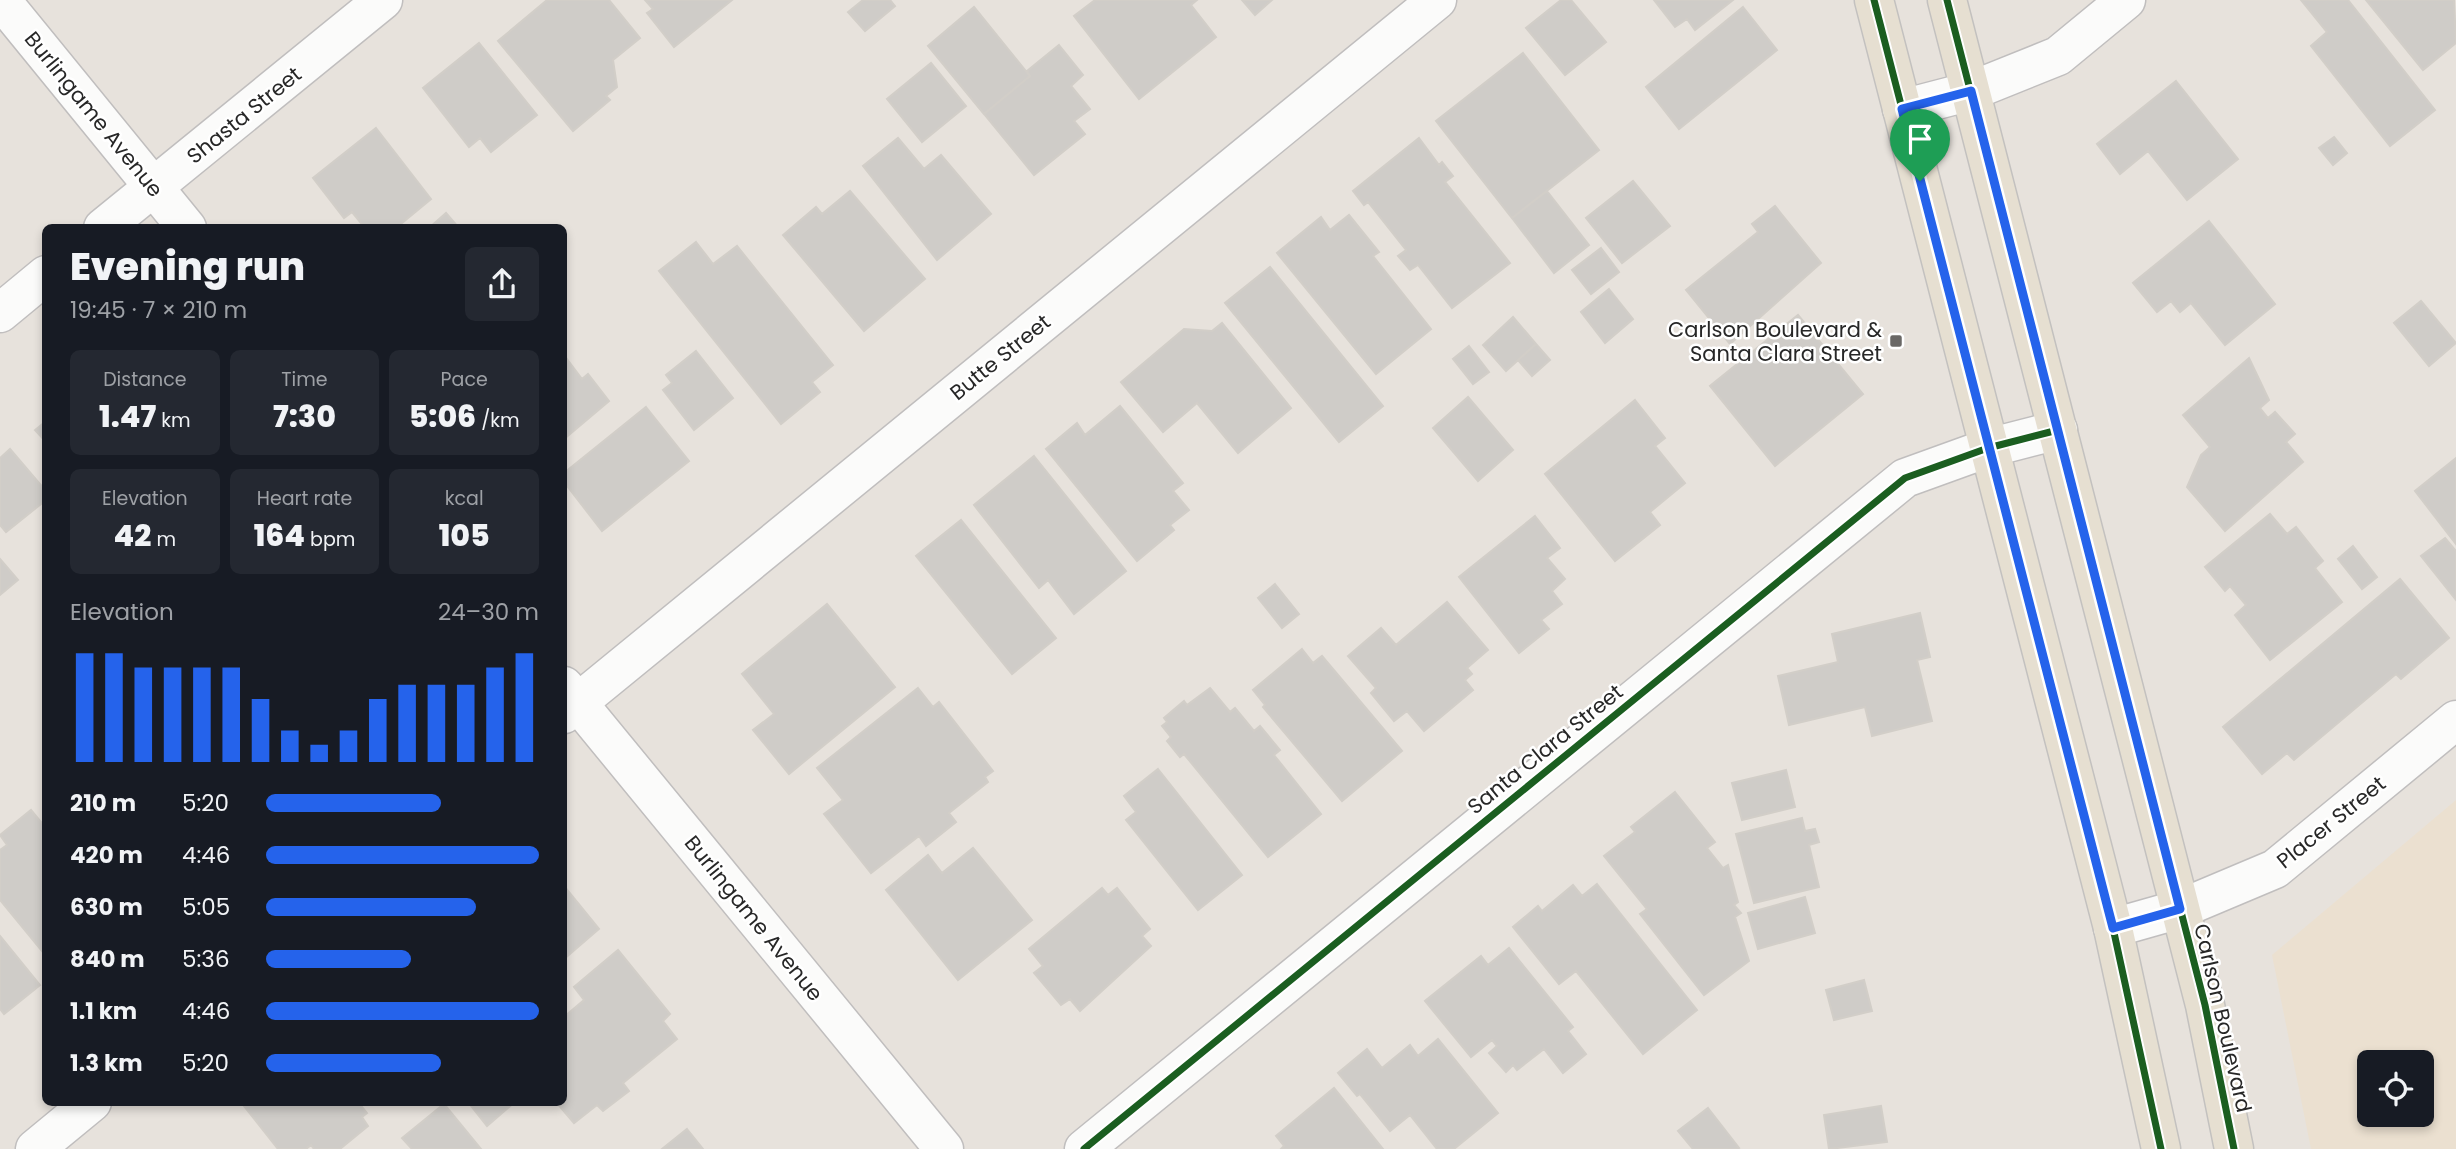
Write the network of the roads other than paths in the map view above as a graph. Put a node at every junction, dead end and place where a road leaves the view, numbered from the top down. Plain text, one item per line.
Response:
1 (1, 0) edge
2 (383, 0) edge
3 (1437, 0) edge
4 (1874, 0) edge
5 (1947, 0) edge
6 (2126, 0) edge
7 (1971, 91) junction
8 (1902, 109) junction
9 (154, 187) junction
10 (108, 224) edge
11 (184, 224) edge
12 (42, 278) edge
13 (0, 313) edge
14 (2058, 430) junction
15 (1988, 448) junction
16 (568, 701) edge
17 (2456, 720) edge
18 (2180, 909) junction
19 (2113, 928) junction
20 (87, 1106) edge
21 (35, 1149) edge
22 (944, 1149) edge
23 (1084, 1149) edge
24 (2161, 1149) edge
25 (2234, 1149) edge

1 - 9 street, Burlingame Avenue
2 - 9 street, Shasta Street
3 - 16 street, Butte Street
4 - 8 main road
5 - 7 main road, Carlson Boulevard
6 - 7 street
7 - 8 street
7 - 14 main road, Carlson Boulevard
8 - 15 main road
9 - 10 street, Shasta Street
9 - 11 street, Burlingame Avenue
12 - 13 street
14 - 15 street, Santa Clara Street
14 - 18 main road, Carlson Boulevard
15 - 19 main road
15 - 23 street, Santa Clara Street
16 - 22 street, Burlingame Avenue
17 - 18 street, Placer Street
18 - 19 street, Placer Street
18 - 25 main road, Carlson Boulevard
19 - 24 main road
20 - 21 street

